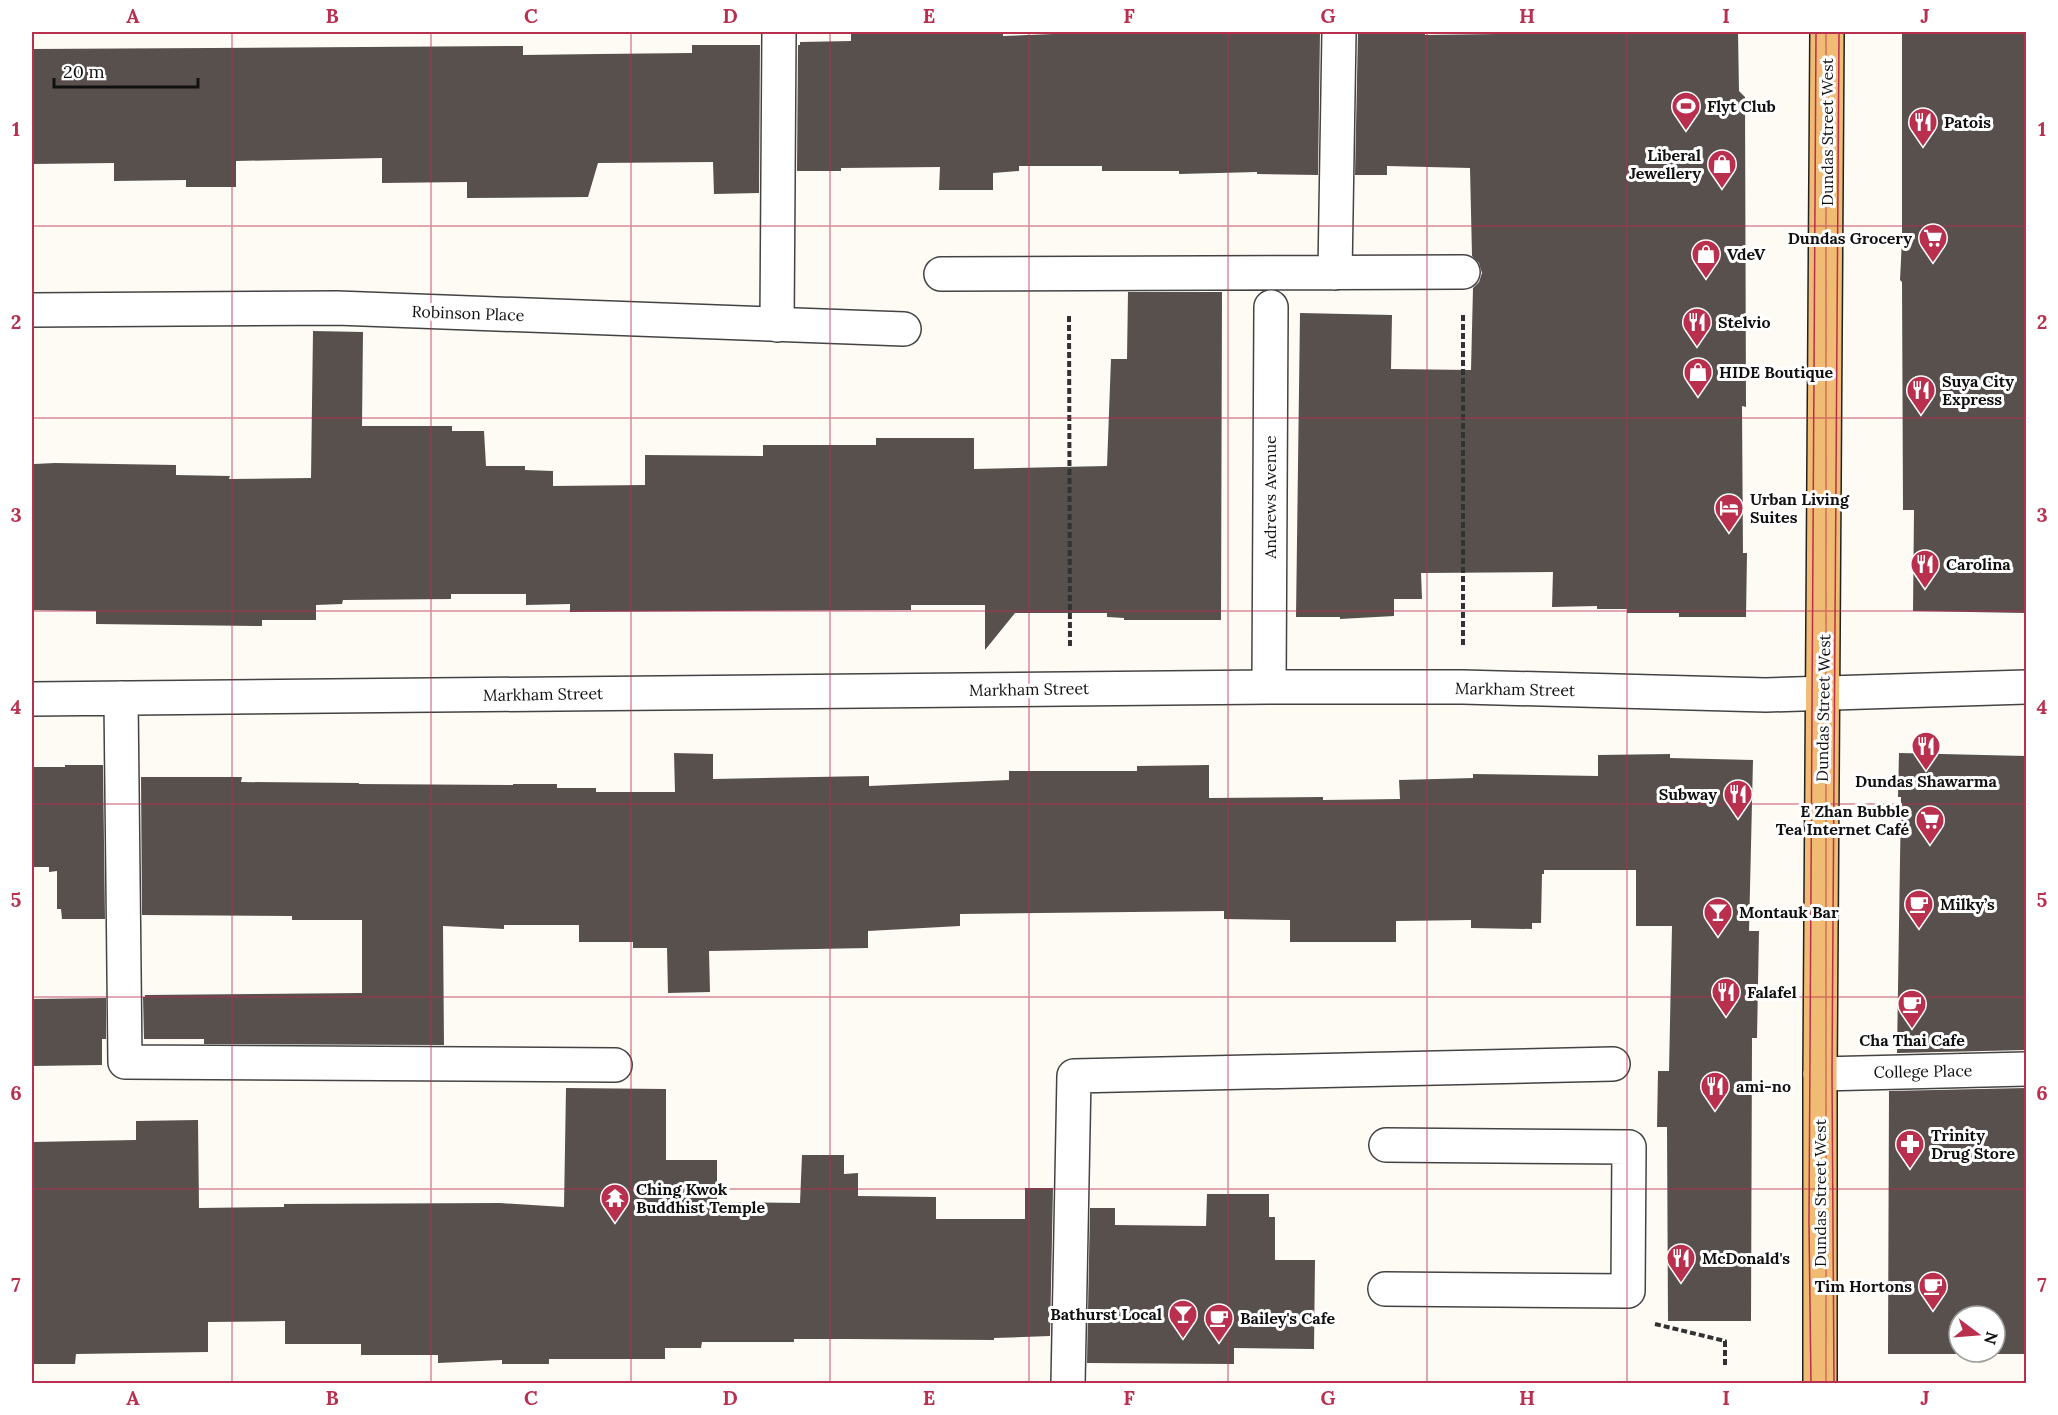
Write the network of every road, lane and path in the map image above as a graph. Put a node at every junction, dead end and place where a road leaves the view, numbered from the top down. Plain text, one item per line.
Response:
1 (779, 32) edge
2 (1339, 32) edge
3 (1827, 32) edge
4 (1462, 272) joint
5 (1335, 273) junction
6 (941, 274) dead end
7 (1069, 274) junction
8 (1271, 307) dead end
9 (32, 310) edge
10 (777, 325) junction
11 (904, 329) dead end
12 (1269, 687) junction
13 (1463, 687) junction
14 (2026, 687) edge
15 (1071, 689) junction
16 (1824, 693) junction
17 (121, 698) junction
18 (32, 699) edge
19 (1613, 1064) dead end
20 (615, 1065) dead end
21 (2026, 1069) edge
22 (1820, 1074) junction
23 (1386, 1145) dead end
24 (1385, 1289) dead end
25 (1628, 1291) junction
26 (1725, 1366) dead end
27 (1068, 1383) edge
28 (1820, 1383) edge

1 - 10 street
2 - 5 street
3 - 16 main road, Dundas Street West
4 - 5 street
4 - 13 path
5 - 7 street
6 - 7 street
7 - 15 path
8 - 12 street, Andrews Avenue
9 - 10 street, Robinson Place
10 - 11 street, Robinson Place
12 - 13 street, Markham Street
12 - 15 street, Markham Street
13 - 16 street, Markham Street
14 - 16 street, Markham Street
15 - 17 street, Markham Street
16 - 22 main road, Dundas Street West
17 - 18 street, Markham Street
17 - 20 street
19 - 27 street
21 - 22 street, College Place
22 - 28 main road, Dundas Street West
23 - 25 street
24 - 25 street
25 - 26 path

